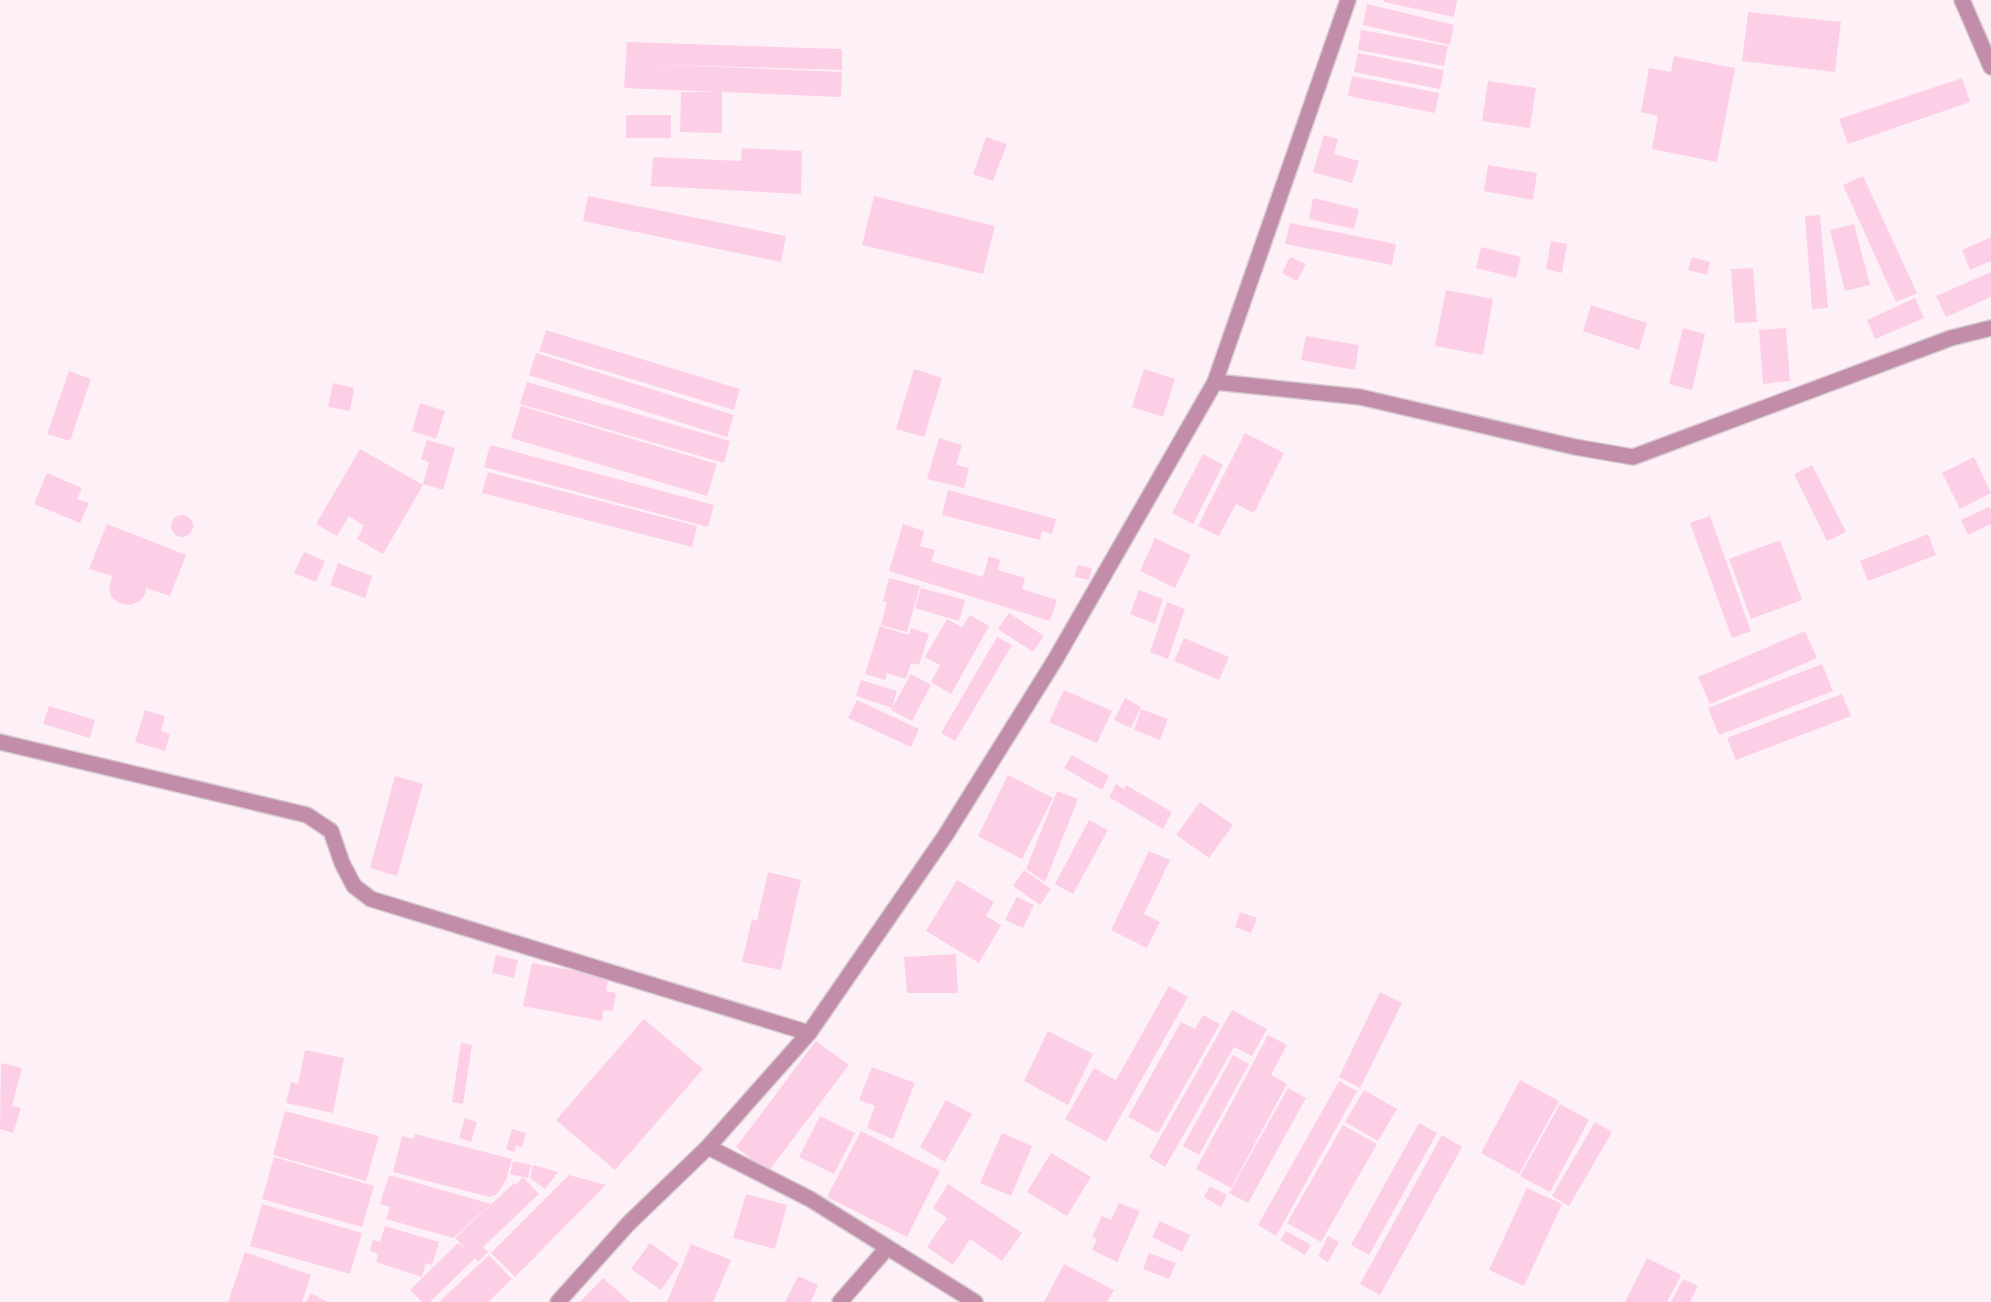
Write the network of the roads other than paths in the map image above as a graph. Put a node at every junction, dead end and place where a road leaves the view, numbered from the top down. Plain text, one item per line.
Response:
1 (1348, 0) edge
2 (1962, 0) edge
3 (1991, 67) edge
4 (1991, 328) edge
5 (1215, 382) junction
6 (0, 742) edge
7 (809, 1033) junction
8 (708, 1147) junction
9 (887, 1248) junction
10 (558, 1302) edge
11 (840, 1302) edge
12 (975, 1302) edge

1 - 5 street
2 - 3 street
4 - 5 street
5 - 7 street
6 - 7 street
7 - 8 street
8 - 9 street
8 - 10 street
9 - 11 street
9 - 12 street

